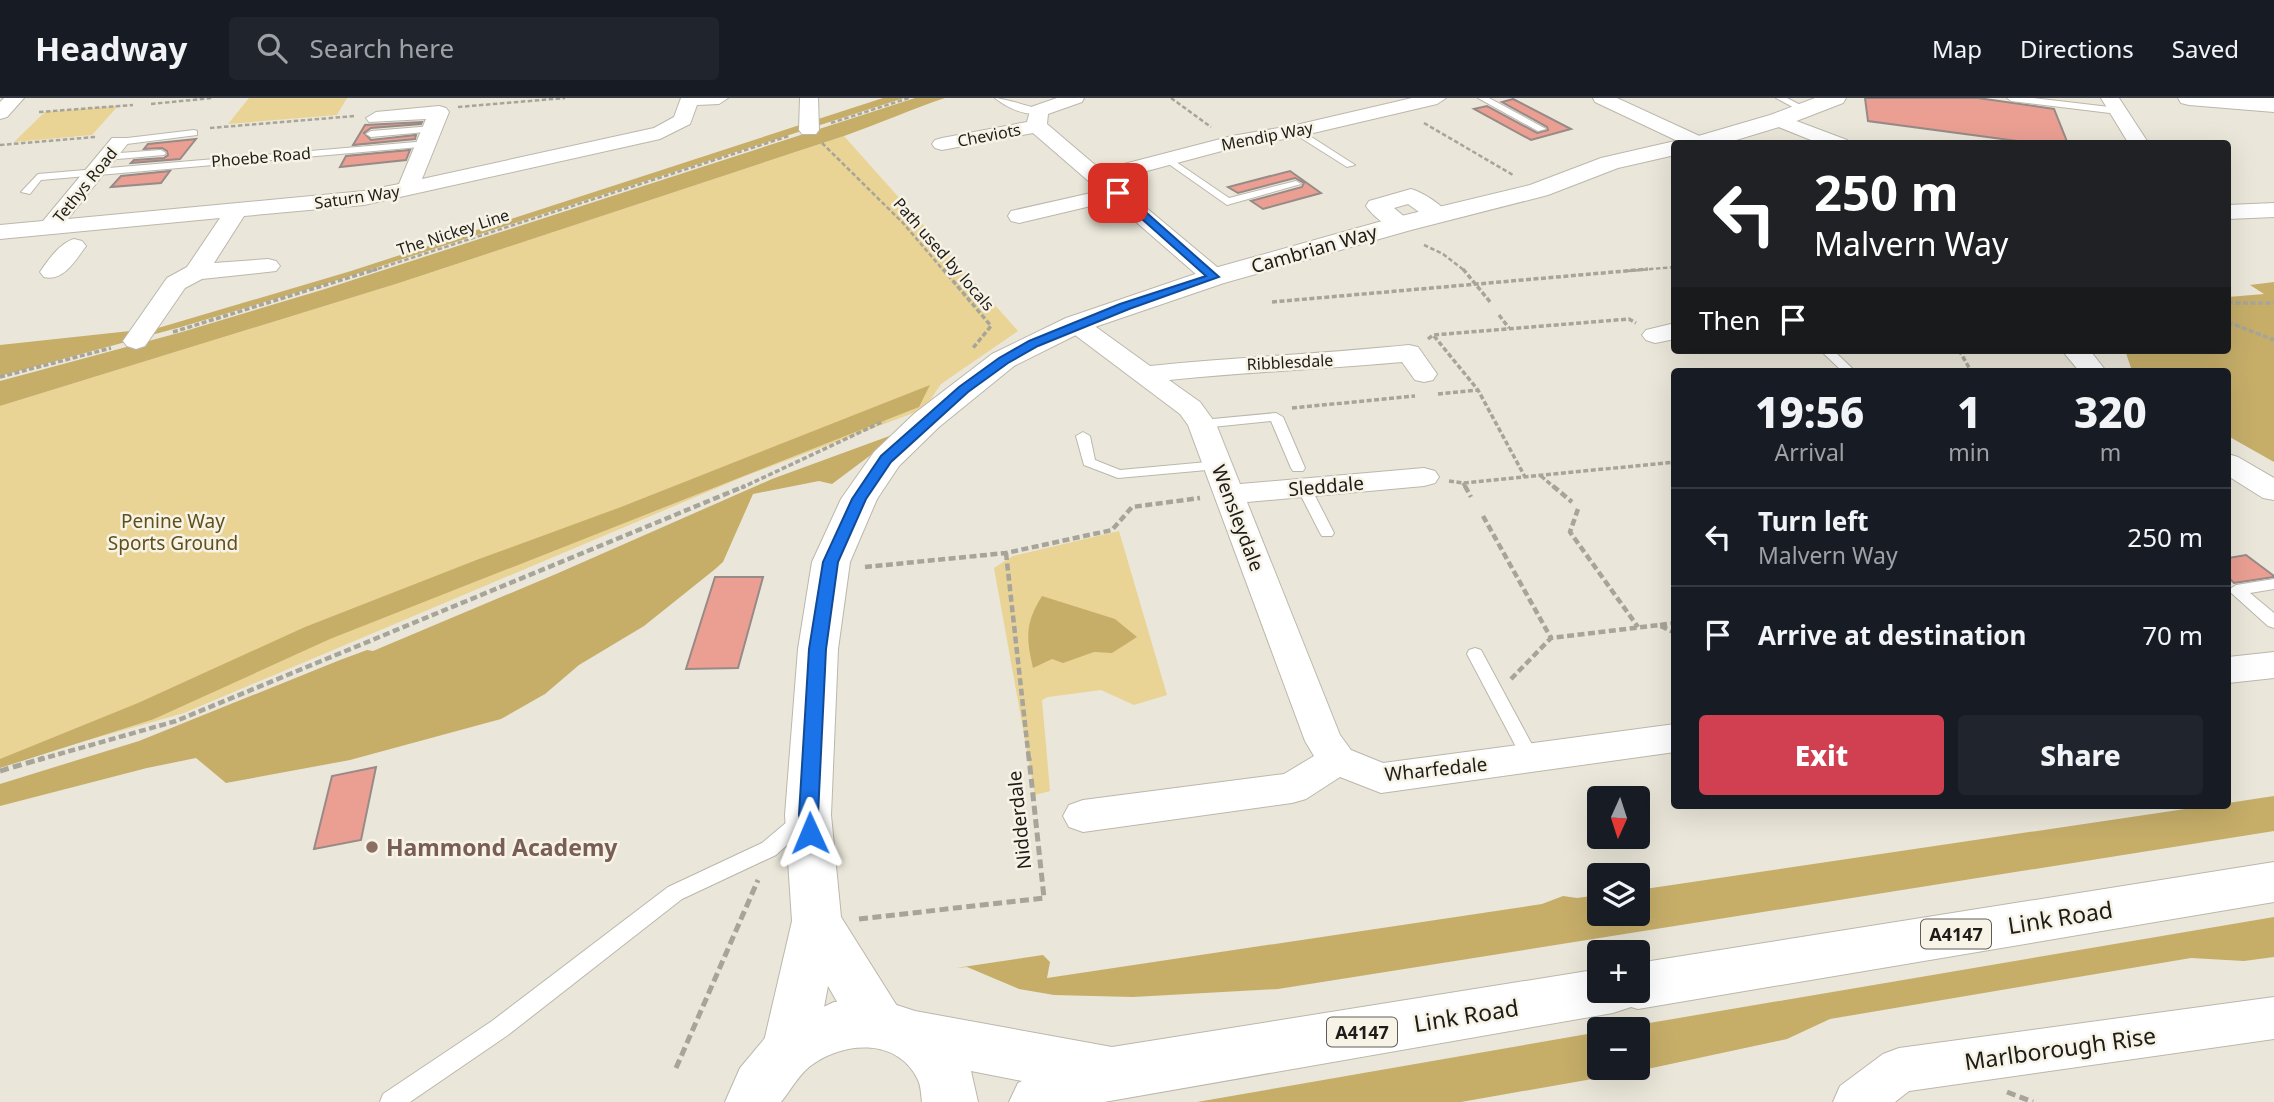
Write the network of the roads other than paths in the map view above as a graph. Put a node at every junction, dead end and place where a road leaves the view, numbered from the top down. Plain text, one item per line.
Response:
1 (15, 98) edge
2 (719, 98) edge
3 (809, 98) edge
4 (999, 98) edge
5 (1075, 98) edge
6 (1367, 98) edge
7 (1437, 98) edge
8 (1482, 98) edge
9 (1602, 98) edge
10 (1835, 98) edge
11 (2011, 98) edge
12 (2189, 98) edge
13 (690, 99) edge
14 (2114, 105) edge
15 (2274, 105) edge
16 (1391, 108) junction
17 (1779, 109) edge
18 (0, 113) edge
19 (1037, 119) junction
20 (368, 122) road end
21 (809, 130) road end
22 (1541, 130) dead end
23 (1296, 131) junction
24 (194, 133) dead end
25 (430, 136) junction
26 (1691, 140) edge
27 (1704, 140) edge
28 (1833, 140) edge
29 (2136, 140) edge
30 (942, 144) dead end
31 (1671, 149) edge
32 (111, 151) junction
33 (161, 153) dead end
34 (1166, 158) junction
35 (1350, 165) dead end
36 (1099, 177) junction
37 (1296, 184) dead end
38 (407, 190) junction
39 (26, 192) dead end
40 (1118, 193) junction
41 (237, 210) junction
42 (2274, 210) edge
43 (2231, 212) edge
44 (1019, 216) dead end
45 (50, 227) junction
46 (0, 232) edge
47 (83, 235) junction
48 (268, 266) dead end
49 (52, 272) dead end
50 (196, 272) junction
51 (1214, 277) junction
52 (1076, 324) junction
53 (136, 341) road end
54 (1830, 354) edge
55 (2078, 354) edge
56 (1846, 368) edge
57 (2090, 368) edge
58 (1146, 374) junction
59 (1423, 379) road end
60 (1202, 424) junction
61 (1083, 436) dead end
62 (1218, 465) junction
63 (2231, 465) edge
64 (1424, 477) road end
65 (1301, 478) junction
66 (2274, 491) edge
67 (1228, 494) junction
68 (1327, 533) dead end
69 (2274, 584) edge
70 (2274, 622) edge
71 (1475, 654) dead end
72 (2274, 665) edge
73 (2231, 670) edge
74 (1671, 739) edge
75 (1530, 757) junction
76 (1338, 760) junction
77 (808, 815) junction
78 (1083, 816) dead end
79 (2274, 882) edge
80 (838, 920) junction
81 (1650, 984) edge
82 (1587, 994) edge
83 (2274, 1018) edge
84 (897, 1030) junction
85 (1112, 1073) junction
86 (759, 1085) edge
87 (391, 1102) edge
88 (950, 1102) edge
89 (1037, 1102) edge
90 (1857, 1102) edge

1 - 18 street
2 - 13 street
3 - 21 street
4 - 19 lane
5 - 19 street, Cheviots
6 - 16 street
7 - 16 street, Mendip Way
8 - 22 lane
9 - 26 street
10 - 17 street
11 - 14 lane
12 - 15 street
13 - 38 street, Saturn Way
14 - 29 street
16 - 23 street, Mendip Way
17 - 27 street
17 - 28 street
19 - 30 street, Cheviots
19 - 36 street
20 - 25 street
23 - 34 street, Mendip Way
23 - 35 lane
24 - 32 lane
25 - 32 lane, Phoebe Road
25 - 38 street
31 - 51 street, Cambrian Way
32 - 33 lane
32 - 39 lane
32 - 45 street, Tethys Road
34 - 36 street, Mendip Way
34 - 37 lane
36 - 40 street
38 - 41 street, Saturn Way
40 - 44 street
40 - 51 street
41 - 47 street, Saturn Way
41 - 50 street
42 - 43 street
45 - 46 street, Saturn Way
45 - 47 street, Saturn Way
47 - 49 street
48 - 50 street
50 - 53 street
51 - 52 street, Cambrian Way
52 - 58 street, Wensleydale
52 - 77 street, Cambrian Way
54 - 56 lane
55 - 57 street
58 - 59 street, Ribblesdale
58 - 60 street, Wensleydale
60 - 62 street, Wensleydale
60 - 65 lane
61 - 62 lane
62 - 67 street, Wensleydale
63 - 66 street
64 - 65 street, Sleddale
65 - 67 street, Sleddale
65 - 68 lane
67 - 76 street, Wensleydale
69 - 70 lane
71 - 75 lane
72 - 73 street
74 - 75 street, Wharfedale
75 - 76 street, Wharfedale
76 - 78 street
77 - 80 street, Cambrian Way
77 - 87 lane
79 - 81 street, Link Road / A4147
80 - 84 street, Cambrian Way
80 - 86 street, Cambrian Way
82 - 85 street, Link Road / A4147
83 - 90 street, Marlborough Rise
84 - 85 street, Link Road / A4147
84 - 86 street, Link Road
84 - 88 street, Cambrian Way
85 - 89 street, Link Road / A4147

